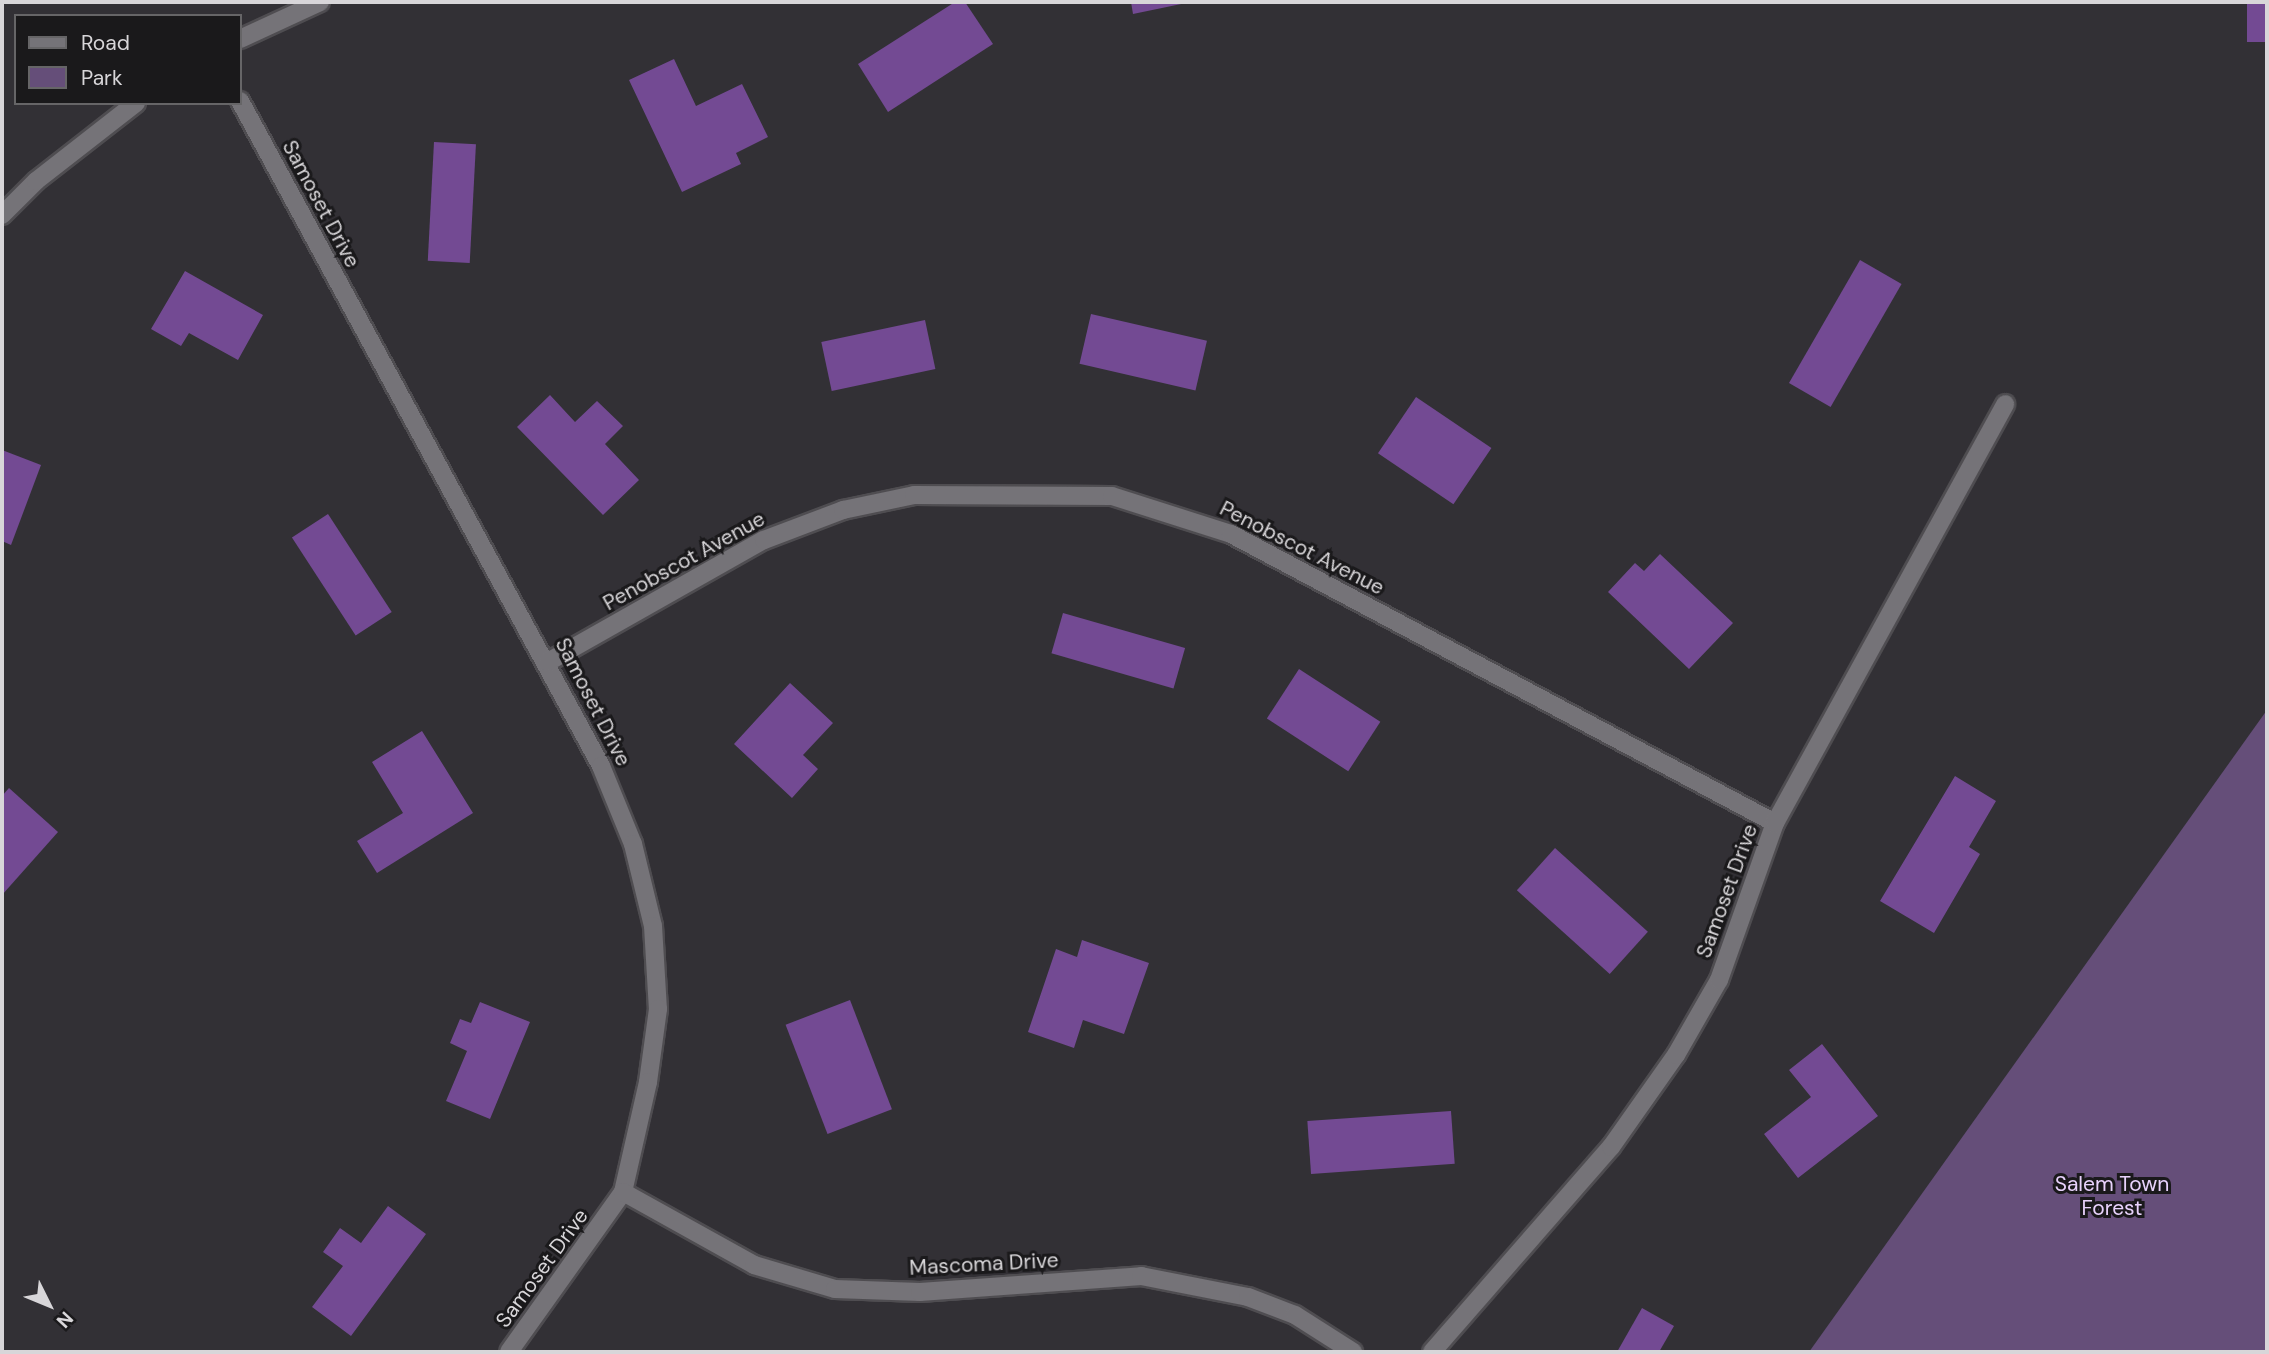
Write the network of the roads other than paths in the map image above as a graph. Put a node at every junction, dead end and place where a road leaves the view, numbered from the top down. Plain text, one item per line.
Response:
1 (320, 2) edge
2 (242, 38) edge
3 (133, 105) edge
4 (242, 105) edge
5 (2, 215) edge
6 (2005, 404) dead end
7 (548, 662) junction
8 (1775, 823) junction
9 (623, 1192) junction
10 (509, 1352) edge
11 (1353, 1352) edge
12 (1432, 1352) edge

1 - 2 street
3 - 5 street
4 - 7 street, Samoset Drive
6 - 8 street, Samoset Drive
7 - 8 street, Penobscot Avenue
7 - 9 street, Samoset Drive
8 - 12 street, Samoset Drive
9 - 10 street, Samoset Drive
9 - 11 street, Mascoma Drive

